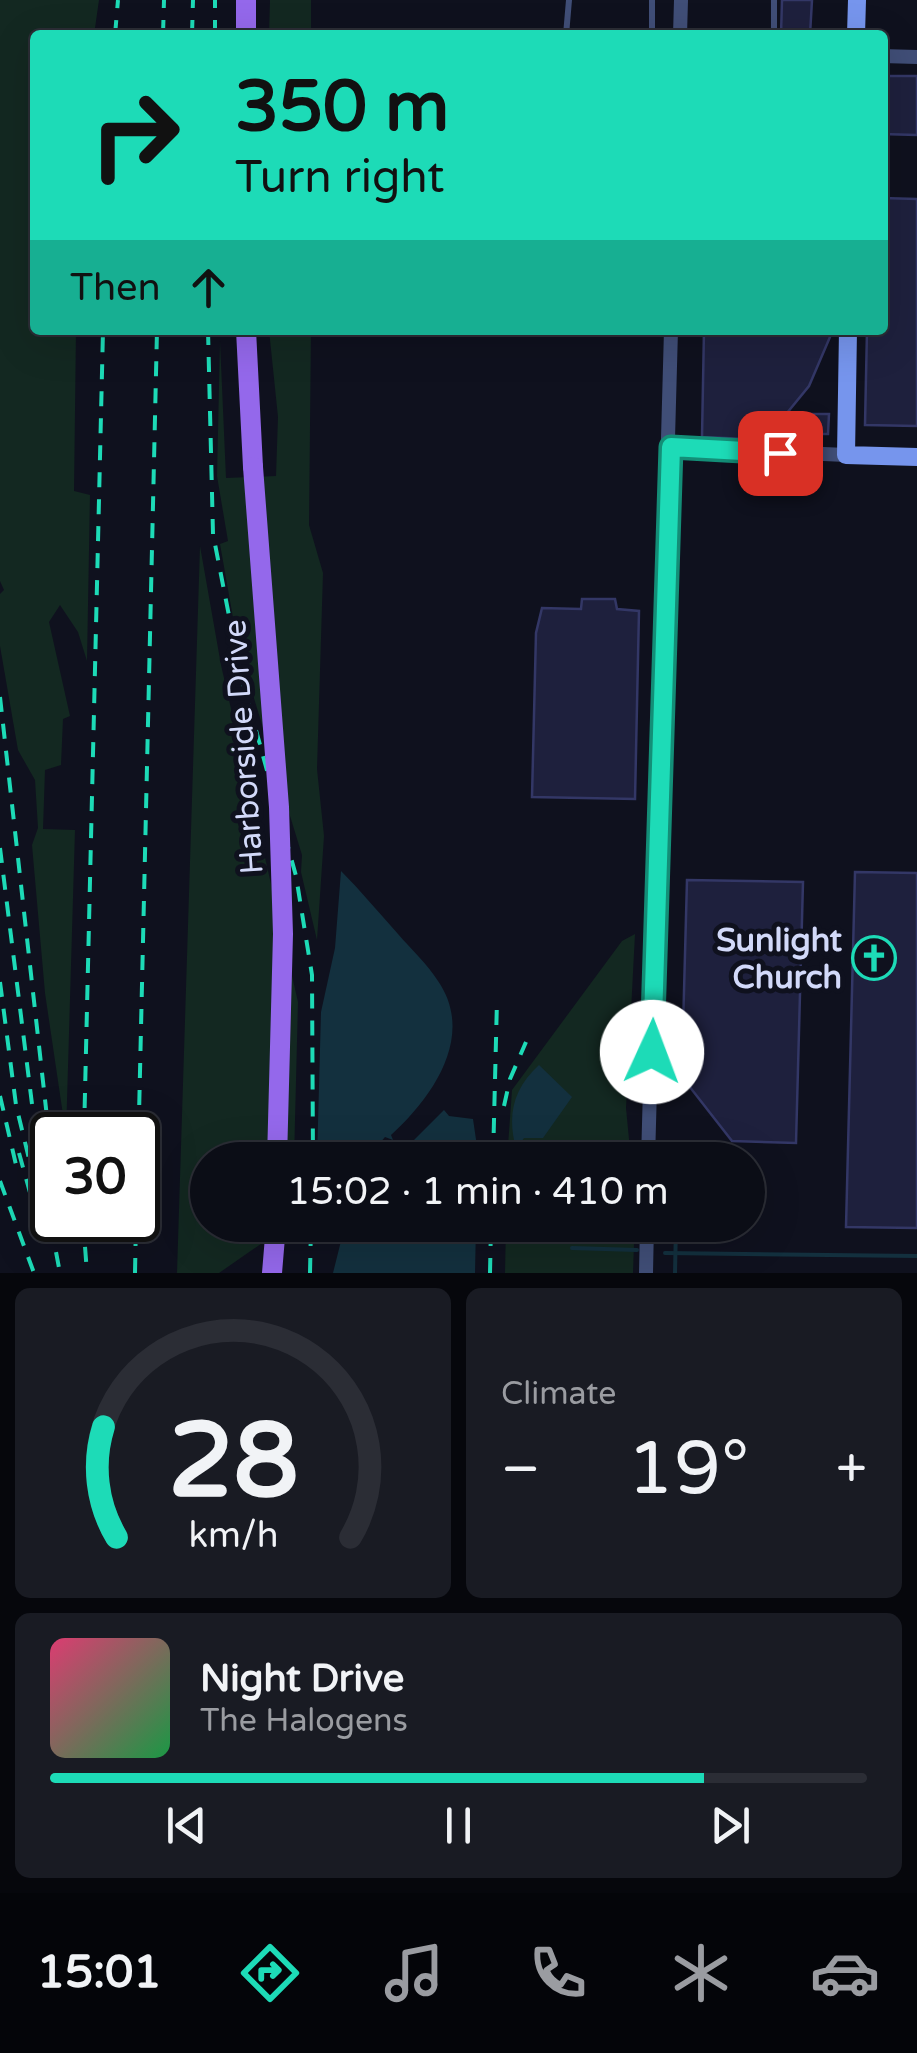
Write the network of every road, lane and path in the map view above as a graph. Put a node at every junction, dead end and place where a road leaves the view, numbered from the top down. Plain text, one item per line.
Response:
1 (246, 0) edge
2 (569, 0) edge
3 (652, 0) edge
4 (681, 0) edge
5 (774, 0) edge
6 (857, 0) edge
7 (246, 30) edge
8 (566, 30) edge
9 (652, 30) edge
10 (680, 30) edge
11 (774, 30) edge
12 (856, 30) edge
13 (888, 56) edge
14 (917, 57) edge
15 (246, 335) edge
16 (671, 335) edge
17 (848, 335) edge
18 (671, 447) junction
19 (846, 455) junction
20 (917, 457) edge
21 (277, 1142) edge
22 (649, 1142) edge
23 (275, 1242) edge
24 (647, 1242) edge
25 (272, 1273) edge
26 (646, 1273) edge

1 - 7 main road
2 - 8 lane
3 - 9 lane
4 - 10 street
5 - 11 lane
6 - 12 street
13 - 14 street
15 - 21 main road, Harborside Drive, bridge
16 - 18 street
17 - 19 street
18 - 19 street
18 - 22 street
19 - 20 street
23 - 25 main road
24 - 26 street

